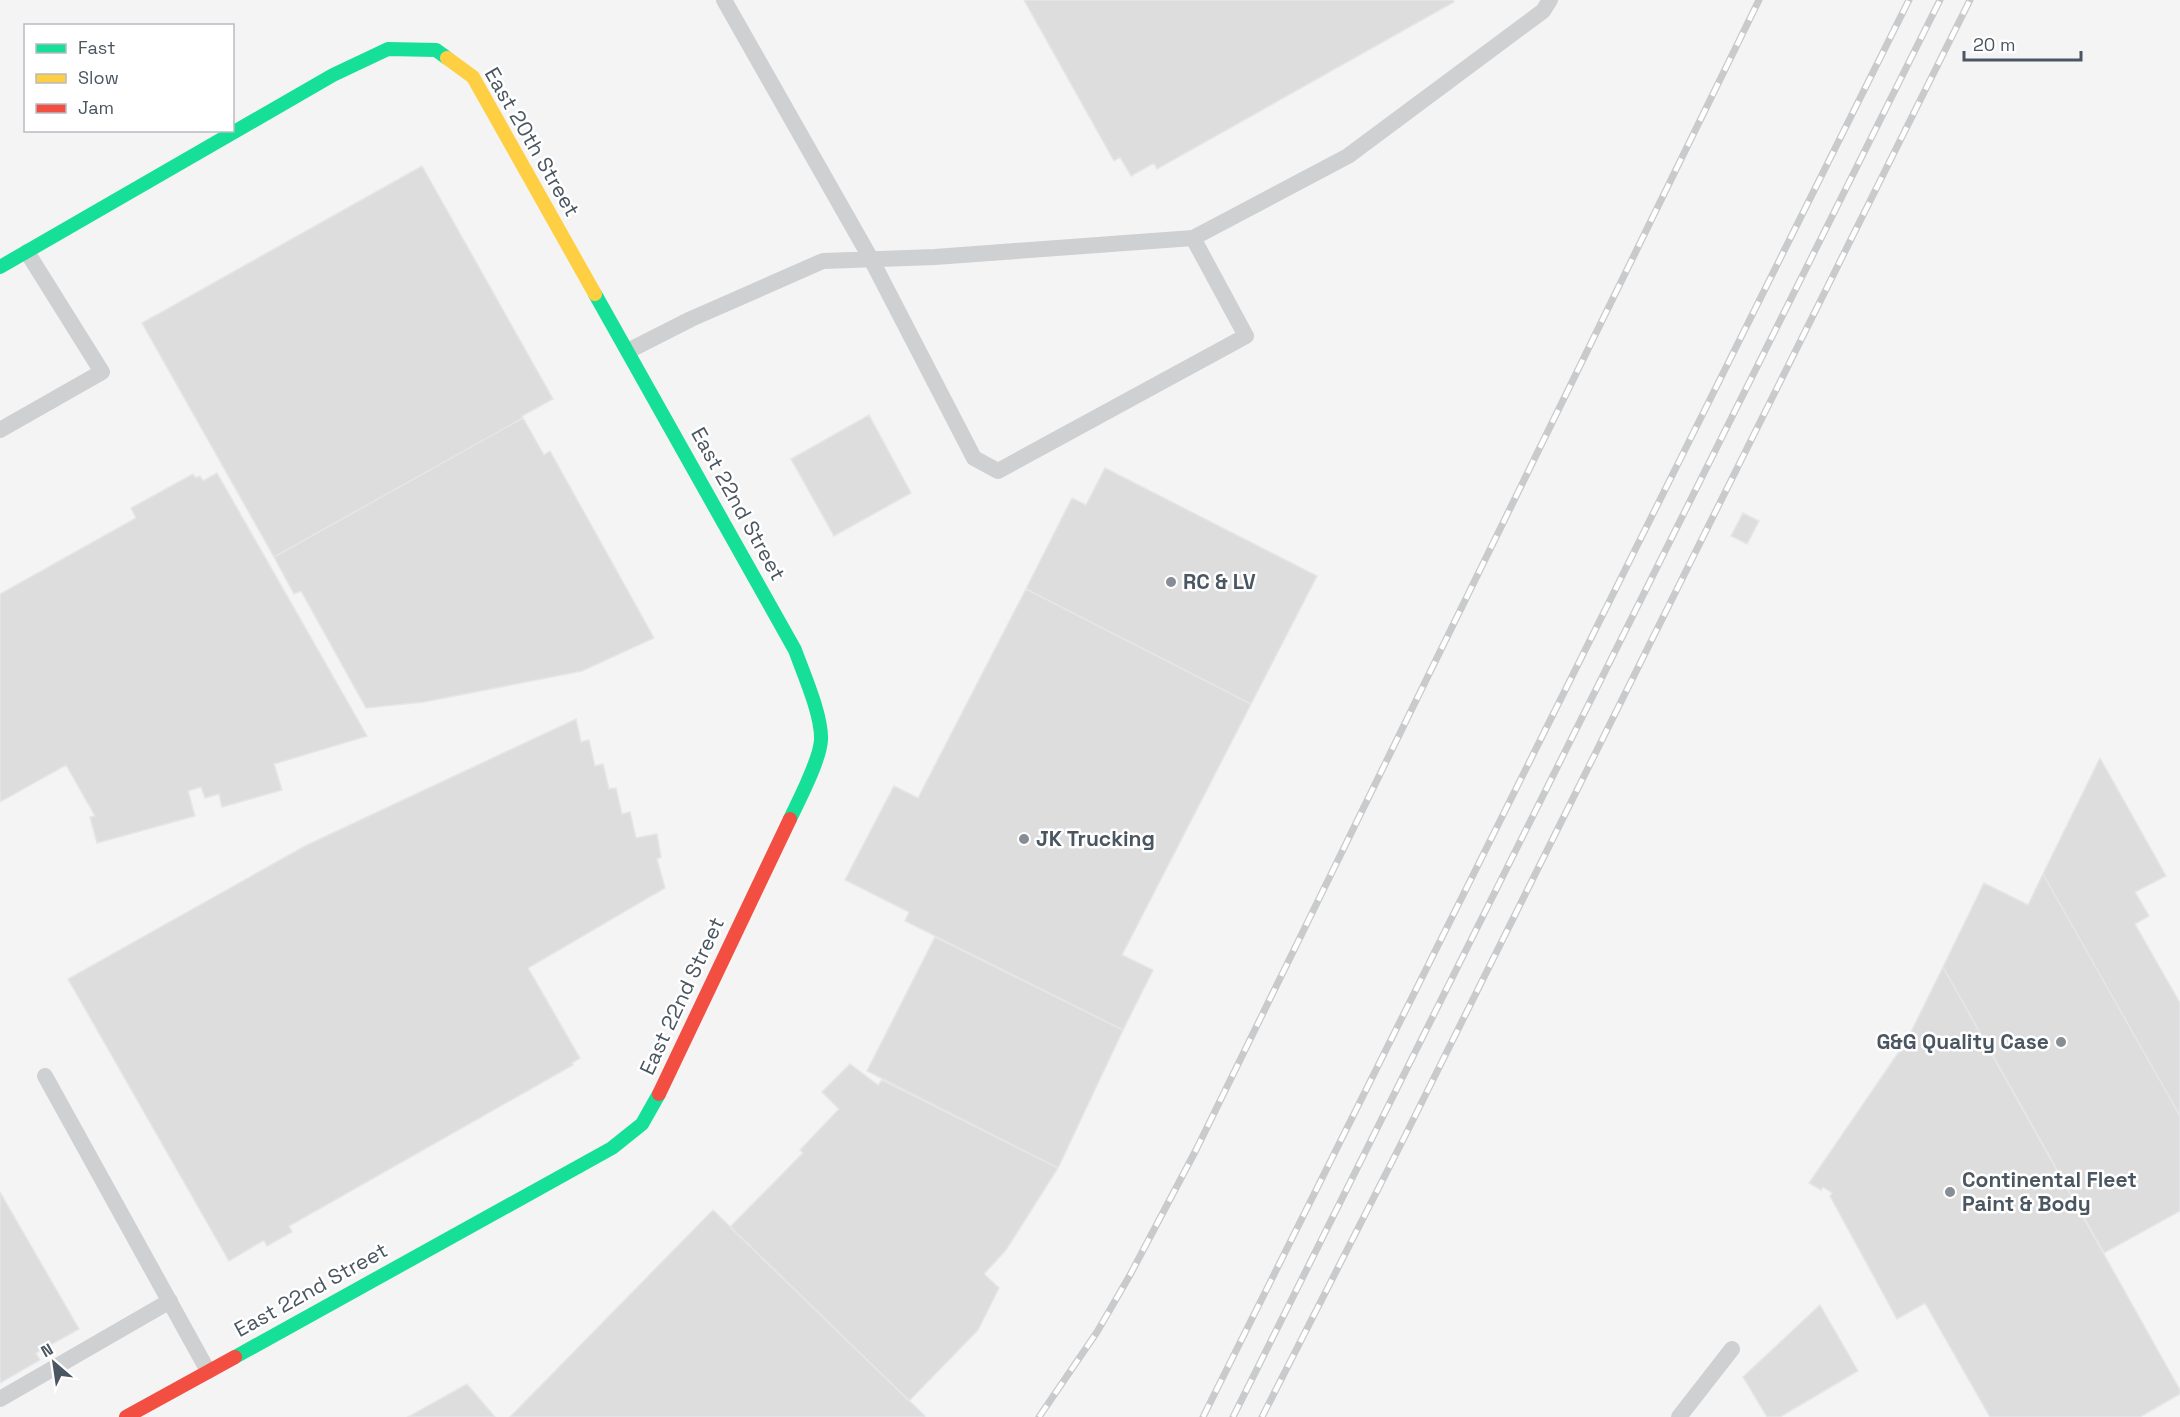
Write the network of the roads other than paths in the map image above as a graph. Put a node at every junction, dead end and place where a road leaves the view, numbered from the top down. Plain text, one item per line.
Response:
1 (724, 0) edge
2 (1550, 0) edge
3 (1193, 238) junction
4 (27, 252) junction
5 (870, 259) junction
6 (0, 267) edge
7 (628, 351) junction
8 (0, 430) edge
9 (45, 1076) dead end
10 (170, 1301) junction
11 (1732, 1349) dead end
12 (208, 1371) junction
13 (0, 1399) edge
14 (126, 1417) edge
15 (1679, 1417) edge

1 - 5 lane
2 - 3 lane
3 - 5 lane
3 - 5 lane
4 - 6 street, East 20th Street
4 - 7 street, East 20th Street
4 - 8 lane
5 - 7 lane
7 - 12 street, East 22nd Street
9 - 10 lane
10 - 12 lane
10 - 13 lane
11 - 15 lane
12 - 14 street, East 22nd Street

